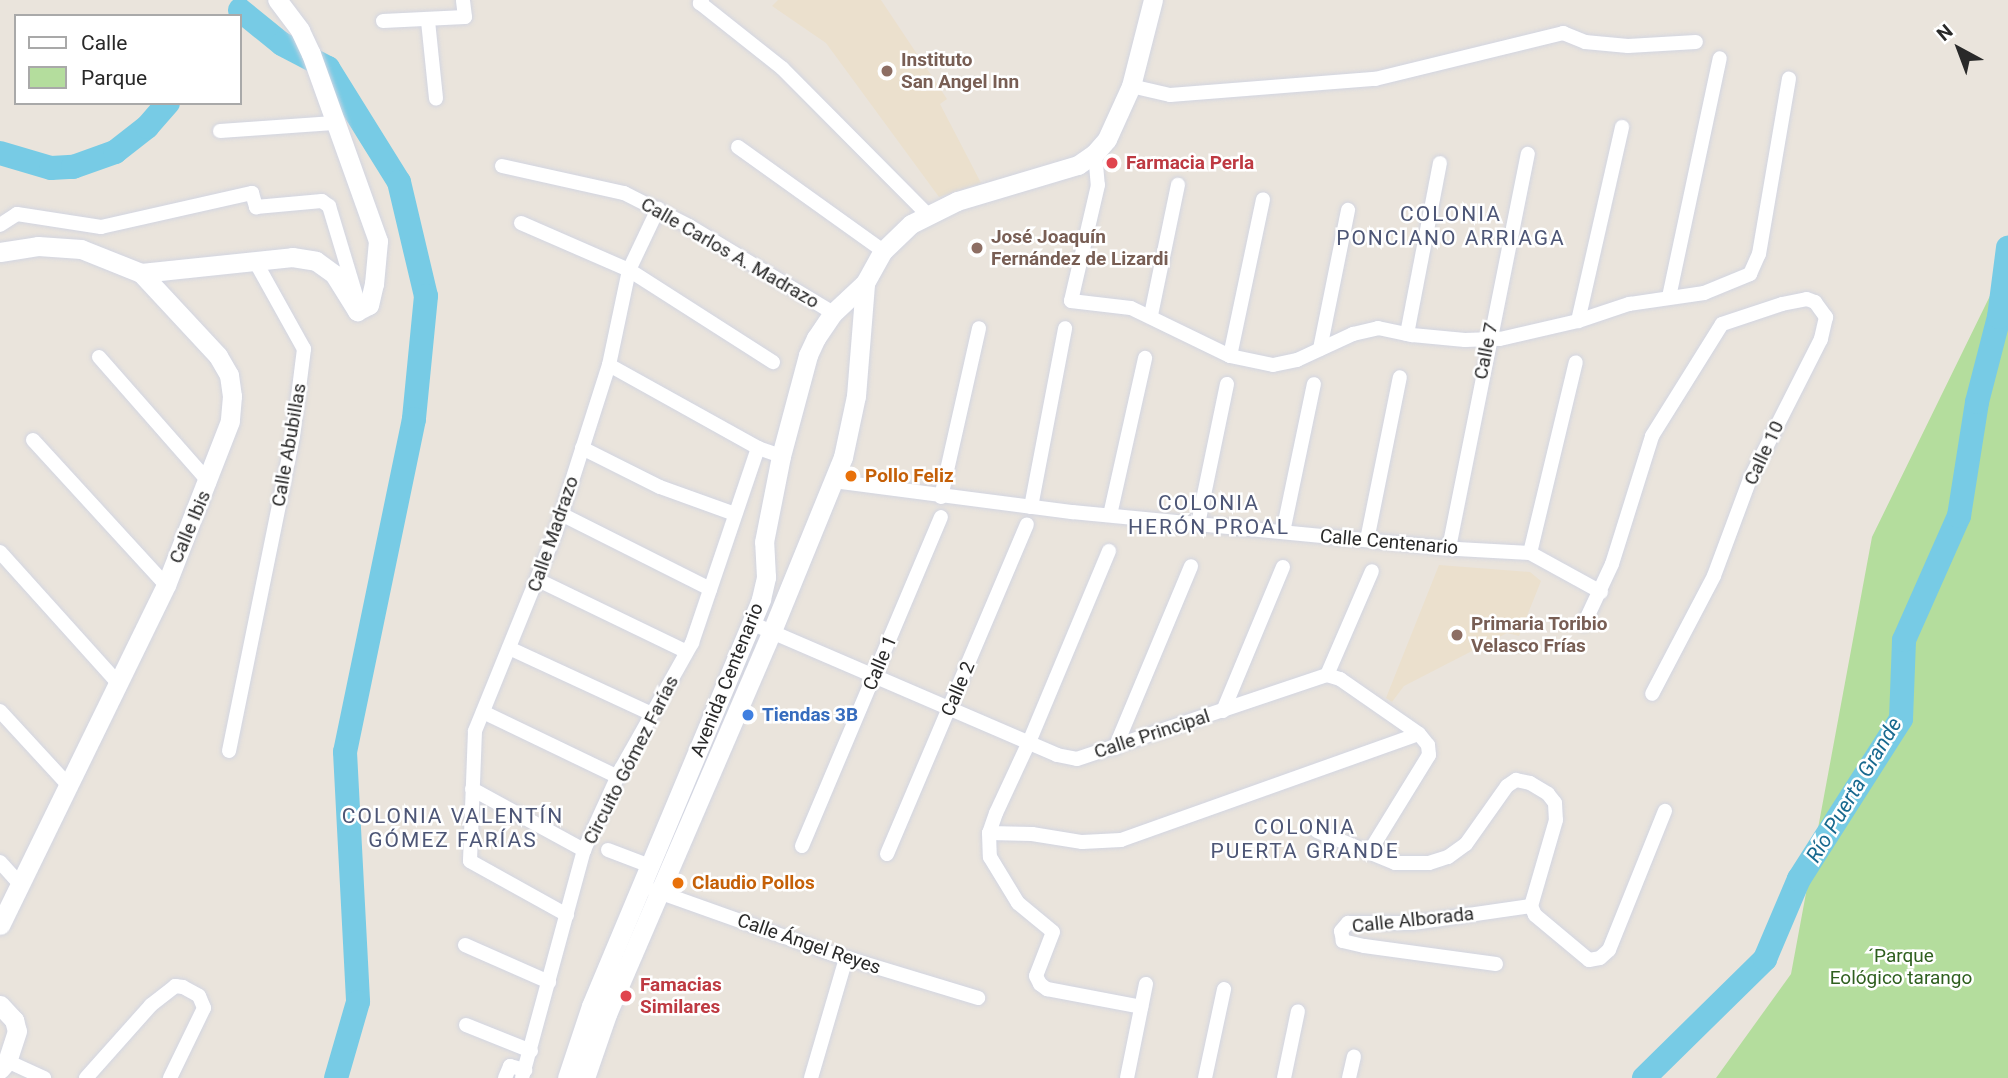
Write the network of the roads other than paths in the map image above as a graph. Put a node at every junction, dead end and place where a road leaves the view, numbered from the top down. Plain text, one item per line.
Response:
1 (277, 0) edge
2 (463, 0) edge
3 (702, 0) edge
4 (1153, 0) edge
5 (383, 21) dead end
6 (428, 21) junction
7 (1696, 42) dead end
8 (1720, 58) dead end
9 (1789, 79) dead end
10 (1132, 83) junction
11 (436, 99) dead end
12 (331, 115) junction
13 (1622, 127) dead end
14 (220, 131) dead end
15 (738, 147) dead end
16 (1095, 153) junction
17 (1528, 154) dead end
18 (1440, 163) dead end
19 (502, 166) dead end
20 (1178, 185) dead end
21 (1263, 199) dead end
22 (659, 209) junction
23 (1348, 210) dead end
24 (927, 214) junction
25 (521, 223) dead end
26 (0, 225) edge
27 (883, 251) junction
28 (0, 253) edge
29 (255, 261) junction
30 (629, 270) junction
31 (141, 273) junction
32 (865, 283) junction
33 (1669, 297) junction
34 (360, 310) junction
35 (833, 313) junction
36 (1151, 315) junction
37 (1578, 321) junction
38 (979, 328) dead end
39 (1065, 328) dead end
40 (1407, 334) junction
41 (1488, 341) junction
42 (1320, 349) junction
43 (1230, 356) junction
44 (99, 357) dead end
45 (1145, 358) dead end
46 (773, 362) dead end
47 (1576, 362) dead end
48 (609, 365) junction
49 (1400, 377) dead end
50 (1227, 384) dead end
51 (1314, 384) dead end
52 (33, 440) dead end
53 (582, 448) junction
54 (758, 448) junction
55 (782, 456) junction
56 (834, 481) junction
57 (209, 482) junction
58 (941, 497) junction
59 (1031, 507) junction
60 (561, 514) junction
61 (735, 514) junction
62 (1111, 515) junction
63 (941, 517) dead end
64 (1027, 524) dead end
65 (1198, 524) junction
66 (1283, 532) junction
67 (1367, 540) junction
68 (1449, 548) junction
69 (1109, 551) dead end
70 (0, 552) edge
71 (1530, 553) junction
72 (1191, 566) dead end
73 (1283, 567) dead end
74 (1372, 571) dead end
75 (766, 577) junction
76 (538, 580) junction
77 (166, 585) junction
78 (788, 586) junction
79 (710, 589) junction
80 (1601, 592) junction
81 (751, 623) junction
82 (1584, 624) dead end
83 (772, 631) junction
84 (509, 648) junction
85 (687, 652) junction
86 (875, 675) junction
87 (1327, 675) junction
88 (119, 684) junction
89 (1652, 694) dead end
90 (950, 706) junction
91 (0, 711) edge
92 (1223, 711) junction
93 (483, 712) junction
94 (652, 714) junction
95 (1419, 734) junction
96 (1029, 743) junction
97 (1115, 748) junction
98 (229, 751) dead end
99 (618, 777) junction
100 (68, 785) junction
101 (472, 789) junction
102 (1665, 811) dead end
103 (1317, 831) dead end
104 (989, 832) junction
105 (802, 846) dead end
106 (584, 850) junction
107 (608, 850) dead end
108 (1370, 851) junction
109 (887, 854) dead end
110 (0, 862) edge
111 (650, 866) junction
112 (20, 884) junction
113 (650, 889) junction
114 (1531, 906) junction
115 (567, 915) junction
116 (0, 925) edge
117 (465, 945) dead end
118 (846, 958) junction
119 (1496, 964) dead end
120 (549, 982) junction
121 (1146, 984) dead end
122 (1224, 989) dead end
123 (978, 998) dead end
124 (0, 1005) edge
125 (1141, 1007) junction
126 (1297, 1011) dead end
127 (466, 1025) dead end
128 (531, 1051) junction
129 (1354, 1057) dead end
130 (4, 1065) edge
131 (523, 1074) edge
132 (44, 1078) edge
133 (86, 1078) edge
134 (170, 1078) edge
135 (505, 1078) edge
136 (567, 1078) edge
137 (585, 1078) edge
138 (811, 1078) edge
139 (1128, 1078) edge
140 (1205, 1078) edge
141 (1284, 1078) edge
142 (1349, 1078) edge

1 - 12 main road
2 - 6 street
3 - 24 street
4 - 10 main road, Avenida Centenario
5 - 6 street
6 - 11 street
7 - 10 street
8 - 33 street
9 - 33 street
10 - 16 main road, Avenida Centenario
12 - 14 street
12 - 34 main road
13 - 37 street
15 - 27 street
16 - 24 main road, Avenida Centenario
16 - 36 street
17 - 41 street, Calle 7
18 - 40 street
19 - 22 street, Calle Carlos A. Madrazo
20 - 36 street
21 - 43 street
22 - 30 street, Calle Madrazo
22 - 35 street, Calle Carlos A. Madrazo
23 - 42 street
24 - 27 main road, Avenida Centenario
25 - 30 street
26 - 34 street
27 - 32 main road, Avenida Centenario
28 - 31 main road, Calle Ibis
29 - 31 main road
29 - 34 main road
29 - 98 street, Calle Abubillas
30 - 46 street
30 - 48 street, Calle Madrazo
31 - 57 main road, Calle Ibis
32 - 35 main road, Avenida Centenario
32 - 56 main road, Avenida Centenario
33 - 37 street
35 - 55 main road, Avenida Centenario
36 - 43 street
37 - 41 street
38 - 58 street
39 - 59 street
40 - 41 street
40 - 42 street
41 - 68 street, Calle 7
42 - 43 street
44 - 57 street
45 - 62 street
47 - 71 street
48 - 53 street, Calle Madrazo
48 - 54 street
49 - 67 street
50 - 65 street
51 - 66 street
52 - 77 street
53 - 60 street, Calle Madrazo
53 - 61 street
54 - 55 street
54 - 61 street, Circuito Gómez Farías
55 - 75 main road, Avenida Centenario
56 - 58 street, Calle Centenario
56 - 78 main road, Avenida Centenario
57 - 77 main road, Calle Ibis
58 - 59 street, Calle Centenario
59 - 62 street, Calle Centenario
60 - 76 street, Calle Madrazo
60 - 79 street
61 - 79 street, Circuito Gómez Farías
62 - 65 street, Calle Centenario
63 - 86 street, Calle 1
64 - 90 street, Calle 2
65 - 66 street, Calle Centenario
66 - 67 street, Calle Centenario
67 - 68 street, Calle Centenario
68 - 71 street, Calle Centenario
69 - 96 street
70 - 88 street
71 - 80 street, Calle Centenario
72 - 97 street
73 - 92 street
74 - 87 street
75 - 78 main road
75 - 81 main road, Avenida Centenario
76 - 84 street, Calle Madrazo
76 - 85 street
77 - 88 main road, Calle Ibis
78 - 83 main road, Avenida Centenario
79 - 85 street, Circuito Gómez Farías
80 - 82 street
80 - 89 street, Calle 10
81 - 83 street, Calle Principal
81 - 111 main road, Avenida Centenario
83 - 86 street, Calle Principal
83 - 113 main road, Avenida Centenario
84 - 93 street, Calle Madrazo
84 - 94 street
85 - 94 street, Circuito Gómez Farías
86 - 90 street, Calle Principal
86 - 105 street, Calle 1
87 - 92 street, Calle Principal
87 - 95 street
88 - 100 main road, Calle Ibis
90 - 96 street, Calle Principal
90 - 109 street, Calle 2
91 - 100 street
92 - 97 street, Calle Principal
93 - 99 street
93 - 101 street, Calle Madrazo
94 - 99 street, Circuito Gómez Farías
95 - 104 street
95 - 108 street
96 - 97 street, Calle Principal
96 - 104 street
99 - 106 street, Circuito Gómez Farías
100 - 112 main road, Calle Ibis
101 - 106 street
101 - 115 street, Calle Madrazo
102 - 114 street
103 - 108 street
104 - 125 street
106 - 115 street, Circuito Gómez Farías
107 - 111 street
108 - 114 street
110 - 112 street
111 - 113 main road, Avenida Centenario
112 - 116 main road, Calle Ibis
113 - 118 street, Calle Ángel Reyes
113 - 136 main road, Avenida Centenario
113 - 137 main road, Avenida Centenario
114 - 119 street, Calle Alborada
115 - 120 street, Circuito Gómez Farías
117 - 120 street
118 - 123 street, Calle Ángel Reyes
118 - 138 street
120 - 128 street, Circuito Gómez Farías
121 - 125 street
122 - 140 street
124 - 130 main road
125 - 139 street
126 - 141 street
127 - 128 street
128 - 131 street, Circuito Gómez Farías
129 - 142 street
130 - 132 street
131 - 135 street
133 - 134 street

